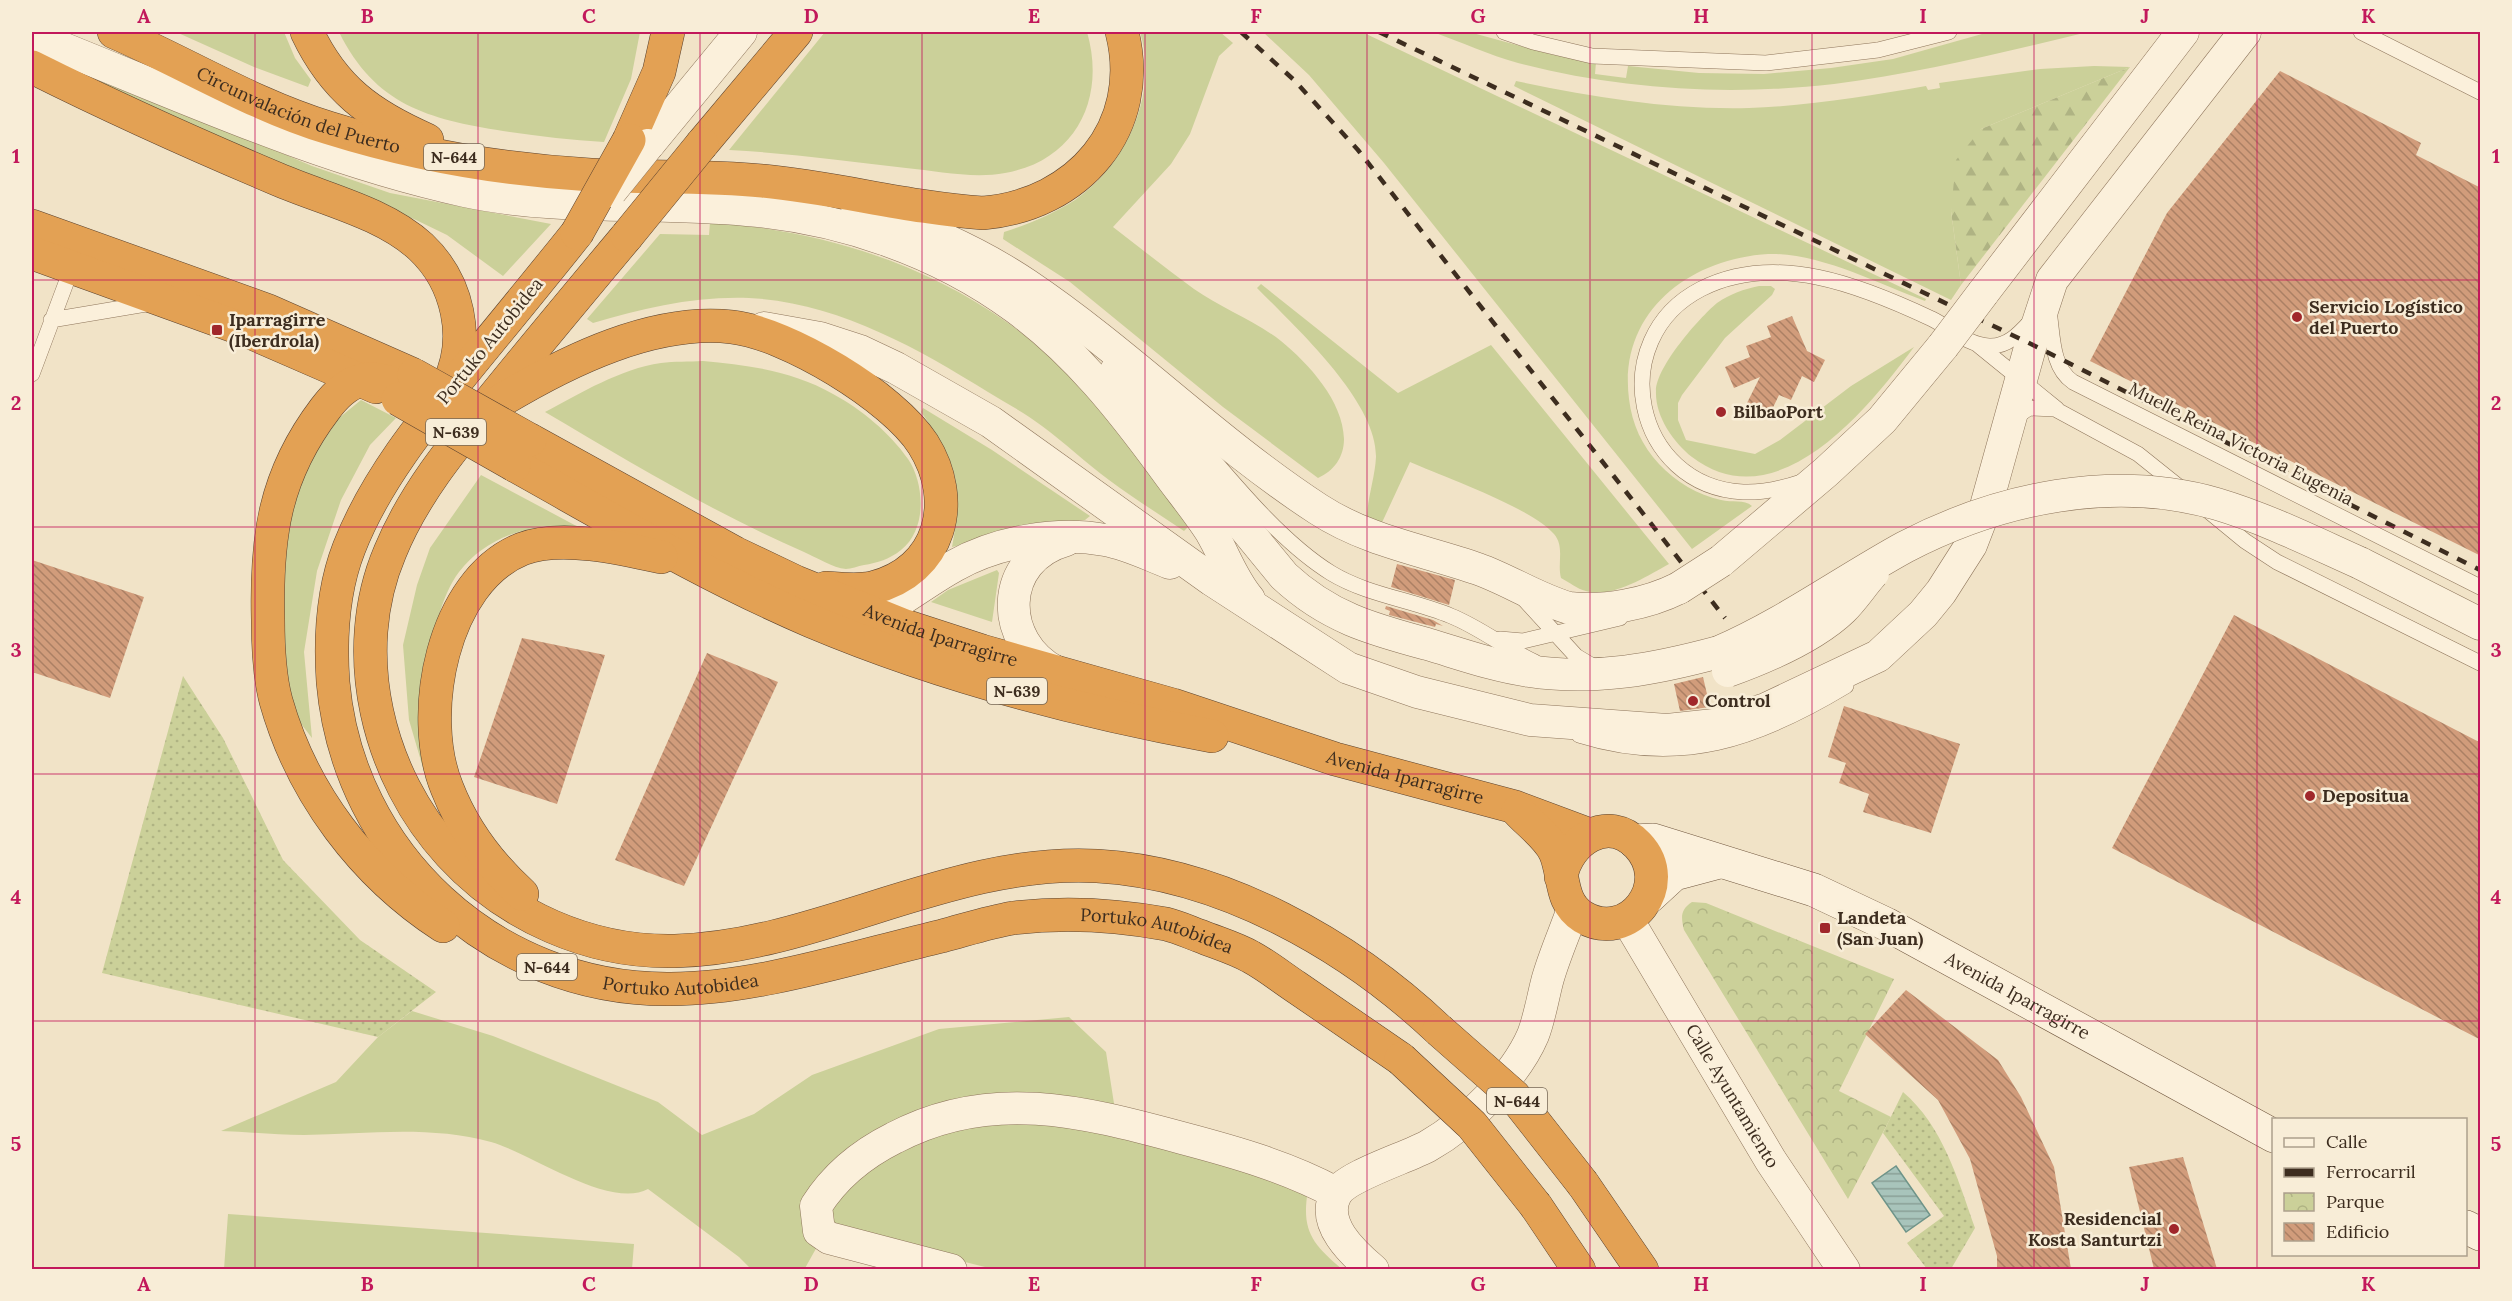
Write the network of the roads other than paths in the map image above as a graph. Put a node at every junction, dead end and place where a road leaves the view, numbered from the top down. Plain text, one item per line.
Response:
1 (114, 32) edge
2 (307, 32) edge
3 (668, 32) edge
4 (741, 32) edge
5 (1122, 32) edge
6 (1504, 32) edge
7 (1949, 32) edge
8 (2183, 32) edge
9 (2245, 32) edge
10 (2361, 32) edge
11 (793, 34) edge
12 (32, 36) edge
13 (32, 67) edge
14 (2481, 92) edge
15 (639, 143) junction
16 (476, 161) junction
17 (815, 188) junction
18 (32, 226) edge
19 (32, 253) edge
20 (72, 267) junction
21 (2045, 299) junction
22 (167, 302) junction
23 (1054, 304) junction
24 (288, 319) junction
25 (51, 320) junction
26 (733, 327) junction
27 (1976, 343) junction
28 (302, 353) junction
29 (1117, 353) junction
30 (32, 374) edge
31 (361, 378) junction
32 (2022, 380) junction
33 (406, 388) junction
34 (438, 404) junction
35 (482, 412) junction
36 (2062, 412) junction
37 (2007, 432) junction
38 (302, 439) junction
39 (521, 452) junction
40 (1826, 472) junction
41 (1075, 538) junction
42 (702, 569) junction
43 (1498, 578) junction
44 (796, 582) junction
45 (1225, 582) junction
46 (2481, 586) edge
47 (1671, 592) junction
48 (876, 615) junction
49 (2481, 624) edge
50 (1483, 632) junction
51 (1555, 634) junction
52 (1724, 662) junction
53 (2481, 663) edge
54 (1056, 672) junction
55 (1619, 673) junction
56 (1588, 674) junction
57 (1335, 759) junction
58 (1515, 807) junction
59 (1590, 835) junction
60 (1634, 840) junction
61 (1719, 862) junction
62 (1561, 877) junction
63 (1638, 908) junction
64 (1573, 909) junction
65 (591, 940) junction
66 (539, 965) junction
67 (2272, 1135) edge
68 (1336, 1193) junction
69 (2467, 1227) edge
70 (2481, 1234) edge
71 (951, 1269) edge
72 (1373, 1269) edge
73 (1579, 1269) edge
74 (1642, 1269) edge
75 (1845, 1269) edge

1 - 16 highway, Circunvalación del Puerto / N-644
2 - 16 highway
3 - 15 highway, Portuko Autobidea
4 - 15 street
5 - 17 highway, Circunvalación del Puerto
6 - 7 lane
8 - 40 street, bridge
9 - 21 street
10 - 14 lane
11 - 35 highway, Portuko Autobidea / N-644, bridge
12 - 45 street
13 - 34 highway, N-644
15 - 34 highway, Portuko Autobidea / N-644, bridge
16 - 17 highway, Circunvalación del Puerto / N-644
17 - 23 street
18 - 24 highway, N-639
19 - 20 highway
20 - 22 highway
20 - 24 lane
20 - 25 lane
21 - 27 lane
21 - 32 street
21 - 46 lane, Muelle Reina Victoria Eugenia
22 - 25 lane
22 - 28 highway
23 - 29 street
23 - 56 street
24 - 33 highway, N-639
25 - 30 lane
26 - 35 highway
26 - 44 highway
26 - 45 street
27 - 32 lane
27 - 40 lane
28 - 31 highway
28 - 38 highway
29 - 43 street
29 - 50 lane
31 - 33 highway
31 - 38 highway
32 - 36 lane
32 - 37 street
33 - 39 highway, N-639, bridge
34 - 66 highway, Portuko Autobidea / N-644
35 - 65 highway, Portuko Autobidea / N-644
36 - 37 lane
36 - 53 lane
37 - 45 street
38 - 66 highway
39 - 42 highway, N-639
39 - 44 highway, Avenida Iparragirre / N-639
40 - 47 street, bridge
41 - 45 street
41 - 48 street
41 - 54 street
42 - 48 highway
42 - 57 highway, N-639
42 - 65 highway
43 - 47 street
43 - 51 lane
44 - 48 highway, Avenida Iparragirre / N-639
45 - 52 street
47 - 51 lane
48 - 54 highway, Avenida Iparragirre / N-639
49 - 52 street, bridge
50 - 51 lane
50 - 56 lane
51 - 55 lane
52 - 55 street
54 - 57 highway, Avenida Iparragirre / N-639
55 - 56 street
57 - 58 highway, Avenida Iparragirre / N-639
58 - 59 highway, Avenida Iparragirre
58 - 62 highway
59 - 60 highway
59 - 62 highway
60 - 61 street, Avenida Iparragirre
60 - 63 highway
61 - 63 street
61 - 67 street, Avenida Iparragirre
62 - 64 highway
63 - 64 highway
63 - 75 street, Calle Ayuntamiento
64 - 68 street
65 - 74 highway, Portuko Autobidea / N-644, bridge
66 - 73 highway, Portuko Autobidea / N-644, bridge
68 - 71 street
68 - 72 street
69 - 70 street

